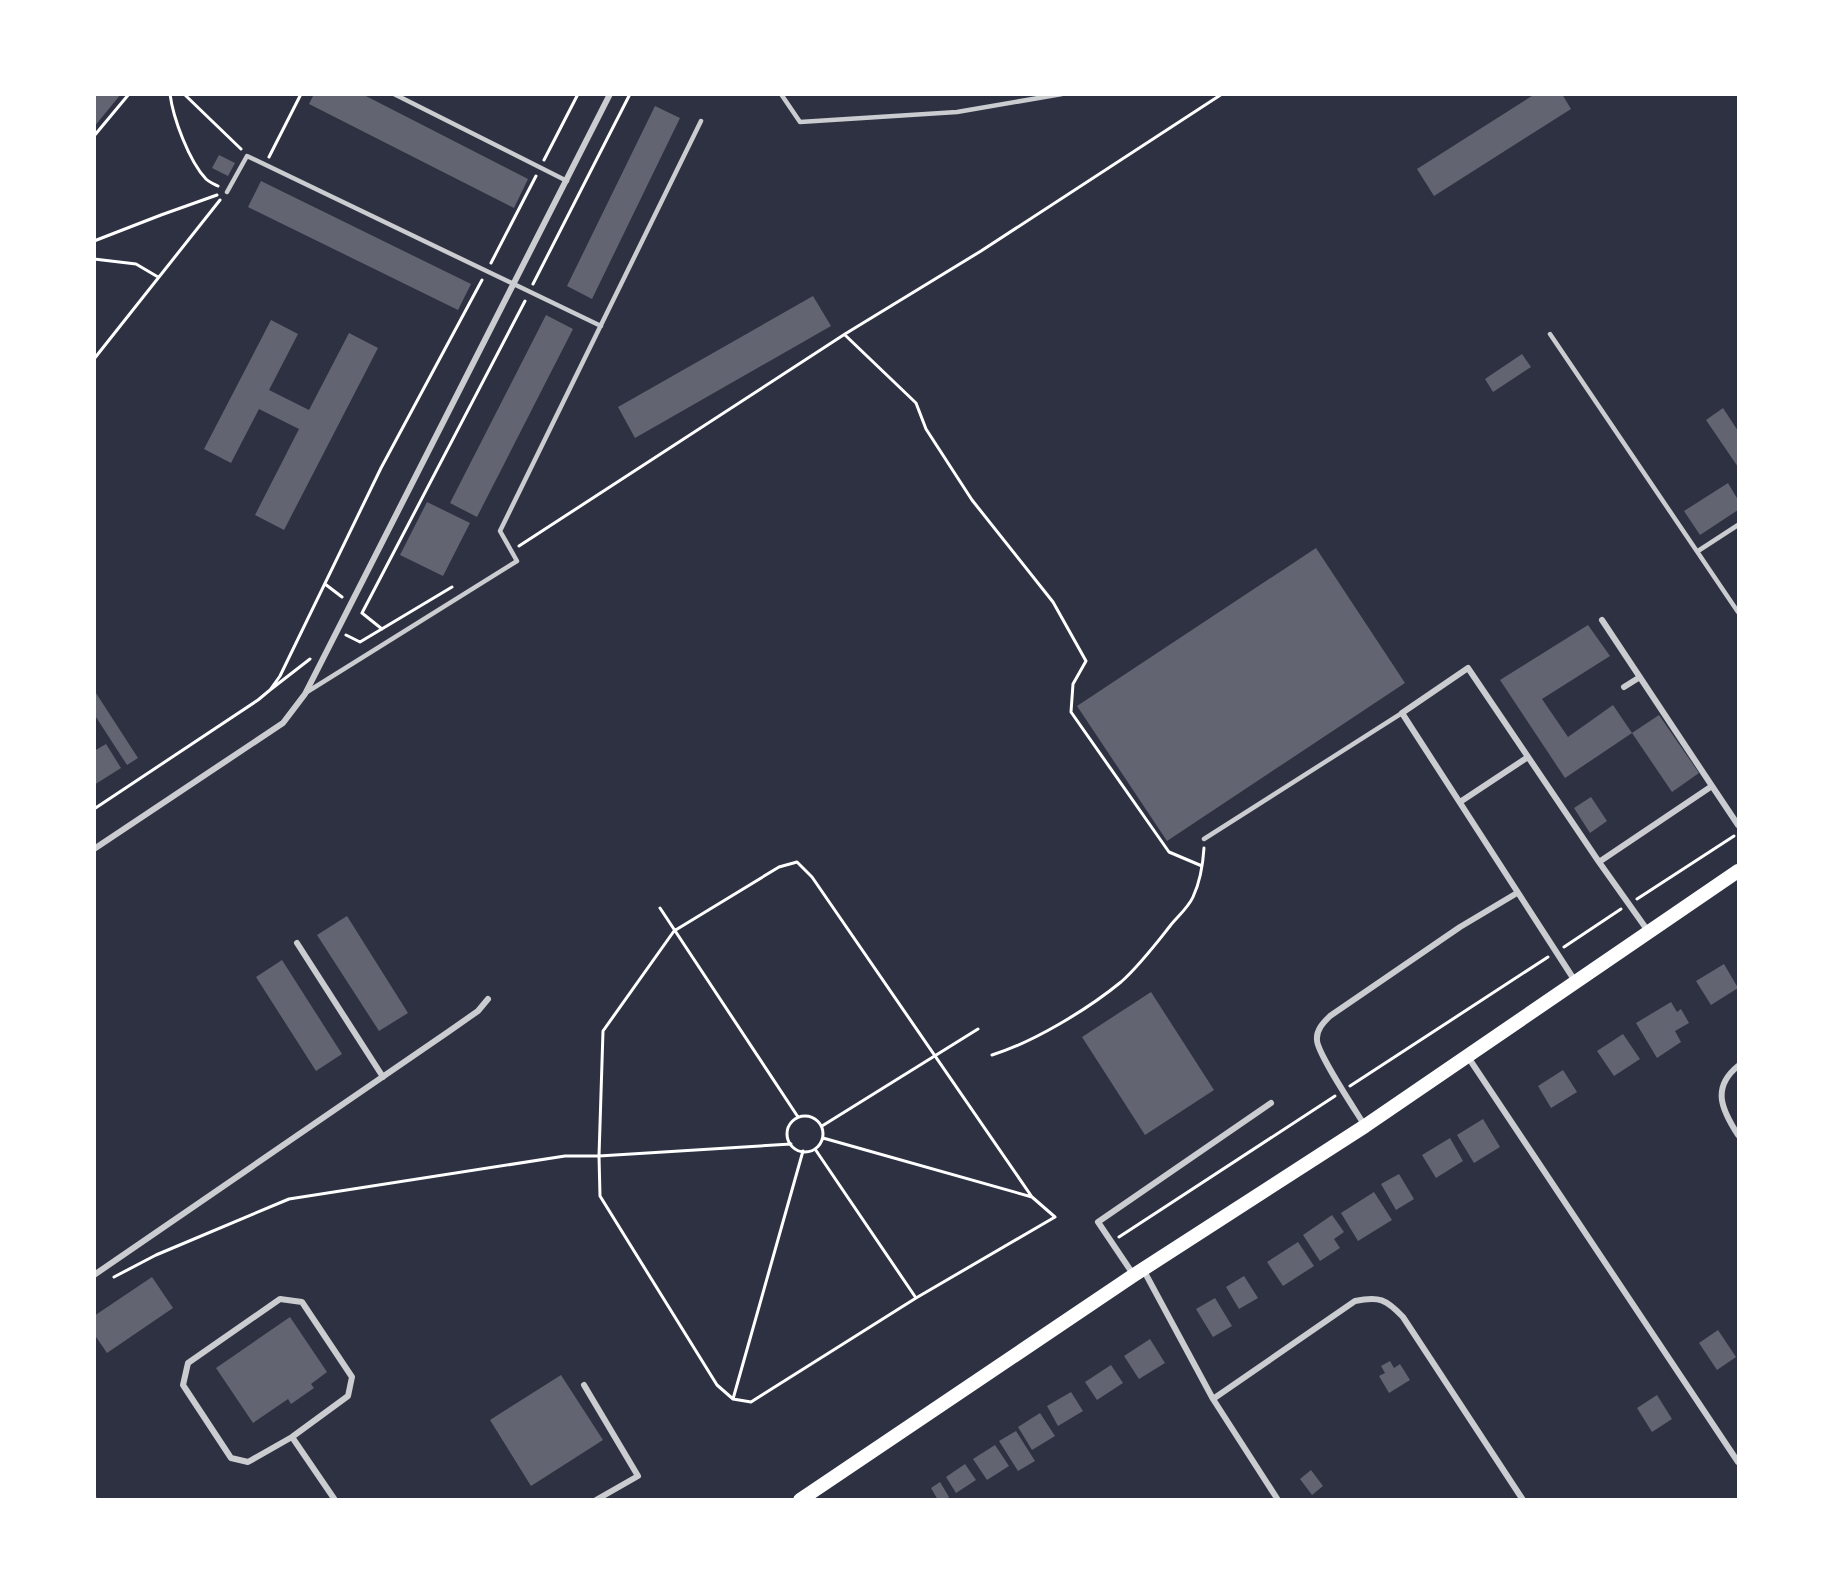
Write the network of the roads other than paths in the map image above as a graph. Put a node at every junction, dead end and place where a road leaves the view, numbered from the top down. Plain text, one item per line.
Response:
1 (394, 94) edge
2 (610, 94) edge
3 (781, 94) edge
4 (1062, 94) edge
5 (701, 121) dead end
6 (567, 181) junction
7 (227, 192) road end
8 (514, 284) junction
9 (601, 326) junction
10 (1550, 334) dead end
11 (1738, 525) edge
12 (1698, 551) junction
13 (1738, 612) edge
14 (1602, 620) dead end
15 (1640, 677) junction
16 (1624, 687) dead end
17 (305, 694) junction
18 (1402, 713) junction
19 (1528, 757) junction
20 (1712, 786) junction
21 (1460, 802) junction
22 (1738, 825) edge
23 (1204, 839) road end
24 (94, 849) edge
25 (1599, 862) junction
26 (1738, 871) edge
27 (1517, 893) junction
28 (1648, 931) junction
29 (297, 943) dead end
30 (1575, 981) junction
31 (488, 999) dead end
32 (1468, 1057) junction
33 (1738, 1066) edge
34 (383, 1077) junction
35 (1271, 1103) dead end
36 (1365, 1126) junction
37 (1738, 1135) edge
38 (1138, 1272) junction
39 (94, 1275) edge
40 (584, 1385) dead end
41 (1213, 1399) junction
42 (292, 1437) junction
43 (1738, 1462) edge
44 (335, 1500) edge
45 (597, 1500) edge
46 (800, 1500) edge
47 (1278, 1500) edge
48 (1523, 1500) edge

1 - 6 lane
2 - 6 street
3 - 4 lane
5 - 9 lane
6 - 8 street
7 - 8 lane
8 - 9 lane
8 - 17 street
9 - 17 lane
10 - 12 lane
11 - 12 lane
12 - 13 lane
14 - 15 street
15 - 16 street
15 - 20 street
17 - 24 street
18 - 19 street
18 - 21 street
18 - 23 lane
19 - 21 street
19 - 25 street
20 - 22 street
20 - 25 street
21 - 27 street
25 - 28 street
26 - 28 main road
27 - 30 street
27 - 36 street
28 - 30 main road
29 - 34 street
30 - 32 main road
31 - 34 street
32 - 36 main road
32 - 43 street
33 - 37 street
34 - 39 street
35 - 38 street
36 - 38 main road
38 - 41 street
38 - 46 main road
40 - 45 street
41 - 47 street
41 - 48 street
42 - 42 street
42 - 44 street

